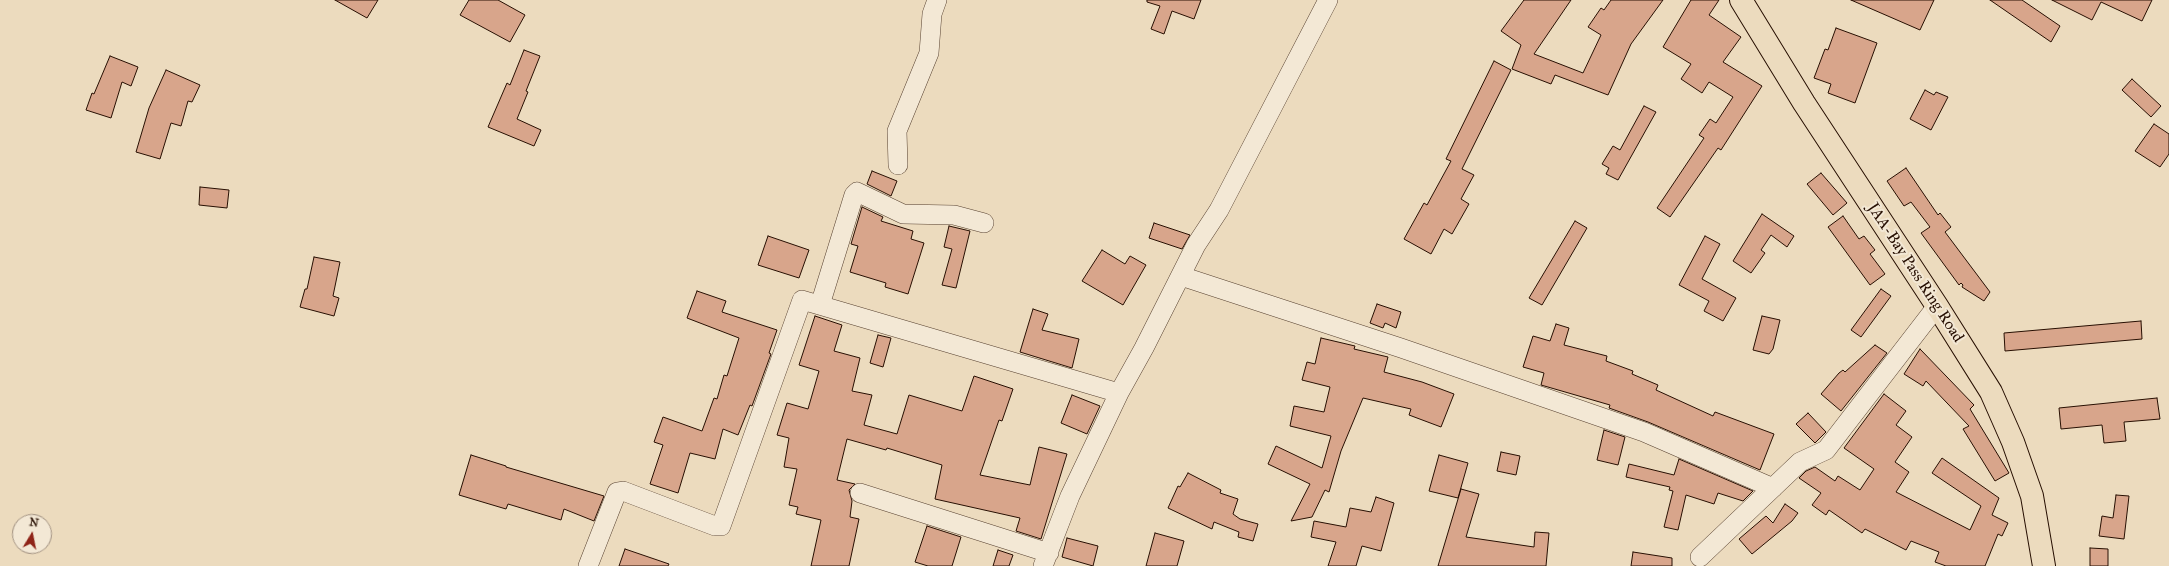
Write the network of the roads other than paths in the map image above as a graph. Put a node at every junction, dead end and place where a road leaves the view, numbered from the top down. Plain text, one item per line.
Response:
1 (937, 0) edge
2 (1328, 0) edge
3 (1741, 0) edge
4 (898, 165) dead end
5 (984, 223) dead end
6 (1181, 276) junction
7 (820, 305) junction
8 (1937, 306) junction
9 (1119, 394) junction
10 (1773, 488) junction
11 (860, 493) dead end
12 (1700, 557) dead end
13 (1046, 560) edge
14 (588, 566) edge
15 (2044, 566) edge

1 - 4 street
2 - 6 street
3 - 8 highway, JAA-Bay Pass Ring Road
5 - 7 street
6 - 9 street
6 - 10 street
7 - 9 street
7 - 14 street
8 - 10 street
8 - 15 highway, JAA-Bay Pass Ring Road
9 - 13 street
10 - 12 street
11 - 13 street

